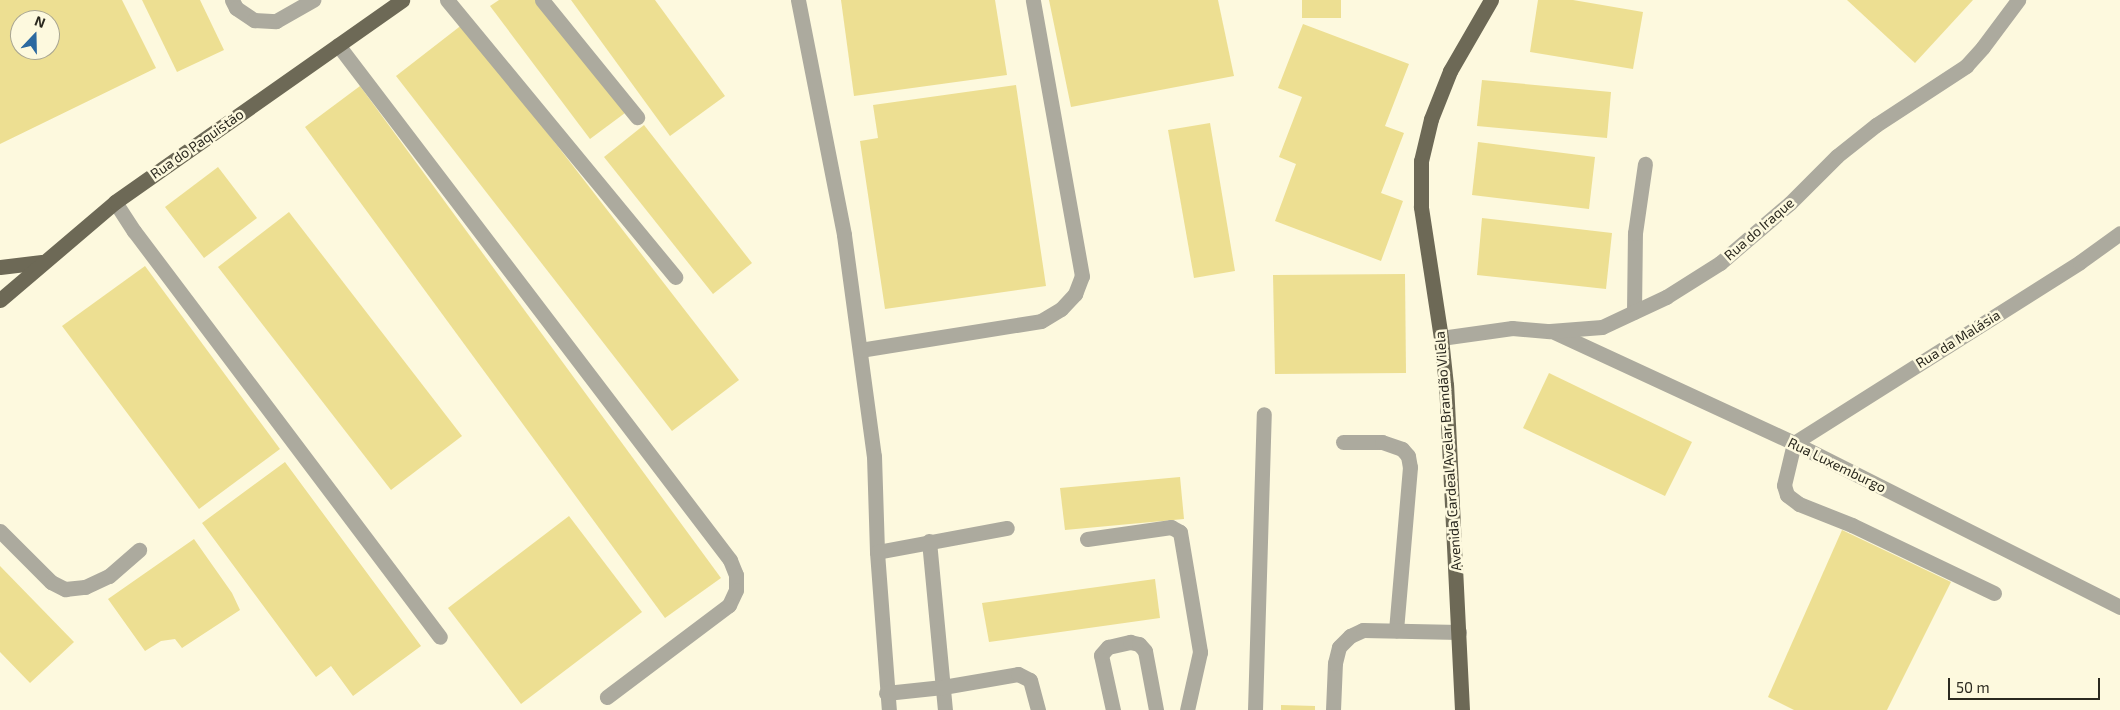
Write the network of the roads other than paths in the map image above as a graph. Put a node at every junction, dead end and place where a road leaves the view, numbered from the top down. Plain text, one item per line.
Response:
1 (232, 0) edge
2 (314, 0) edge
3 (402, 0) edge
4 (447, 0) edge
5 (542, 0) edge
6 (798, 0) edge
7 (1033, 0) edge
8 (1491, 0) edge
9 (2018, 0) edge
10 (338, 44) junction
11 (637, 117) dead end
12 (1645, 164) dead end
13 (115, 202) junction
14 (2120, 233) edge
15 (43, 262) junction
16 (0, 267) edge
17 (675, 277) dead end
18 (0, 300) edge
19 (1634, 312) junction
20 (1550, 331) junction
21 (1442, 338) junction
22 (860, 350) junction
23 (1264, 414) dead end
24 (1343, 442) dead end
25 (1794, 443) junction
26 (1007, 528) dead end
27 (0, 531) edge
28 (1087, 539) dead end
29 (929, 541) junction
30 (139, 550) dead end
31 (877, 552) junction
32 (1994, 593) dead end
33 (2120, 607) edge
34 (1396, 630) junction
35 (1459, 632) junction
36 (440, 637) dead end
37 (943, 687) junction
38 (886, 693) junction
39 (607, 697) dead end
40 (889, 710) edge
41 (946, 710) edge
42 (1038, 710) edge
43 (1112, 710) edge
44 (1156, 710) edge
45 (1187, 710) edge
46 (1255, 710) edge
47 (1333, 710) edge
48 (1462, 710) edge

1 - 2 street
3 - 10 main road, Rua do Paquistão
4 - 17 street
5 - 11 street
6 - 22 street
7 - 22 street
8 - 21 main road, Avenida Cardeal Avelar Brandão Vilela
9 - 19 street, Rua do Iraque
10 - 13 main road, Rua do Paquistão
10 - 39 street
12 - 19 street
13 - 15 main road, Rua do Paquistão
13 - 36 street
14 - 25 street, Rua da Malásia
15 - 16 main road
15 - 18 main road, Rua do Paquistão
19 - 20 street, Rua do Iraque
20 - 21 street, Rua do Iraque
20 - 25 street, Rua Luxemburgo
21 - 35 main road, Avenida Cardeal Avelar Brandão Vilela
22 - 31 street
23 - 46 street
24 - 34 street
25 - 32 street
25 - 33 street, Rua Luxemburgo
26 - 29 street
27 - 30 street
28 - 45 street
29 - 31 street
29 - 37 street
31 - 38 street
34 - 35 street
34 - 47 street
35 - 48 main road, Avenida Cardeal Avelar Brandão Vilela
37 - 38 street
37 - 41 street
37 - 42 street
38 - 40 street
43 - 44 street

